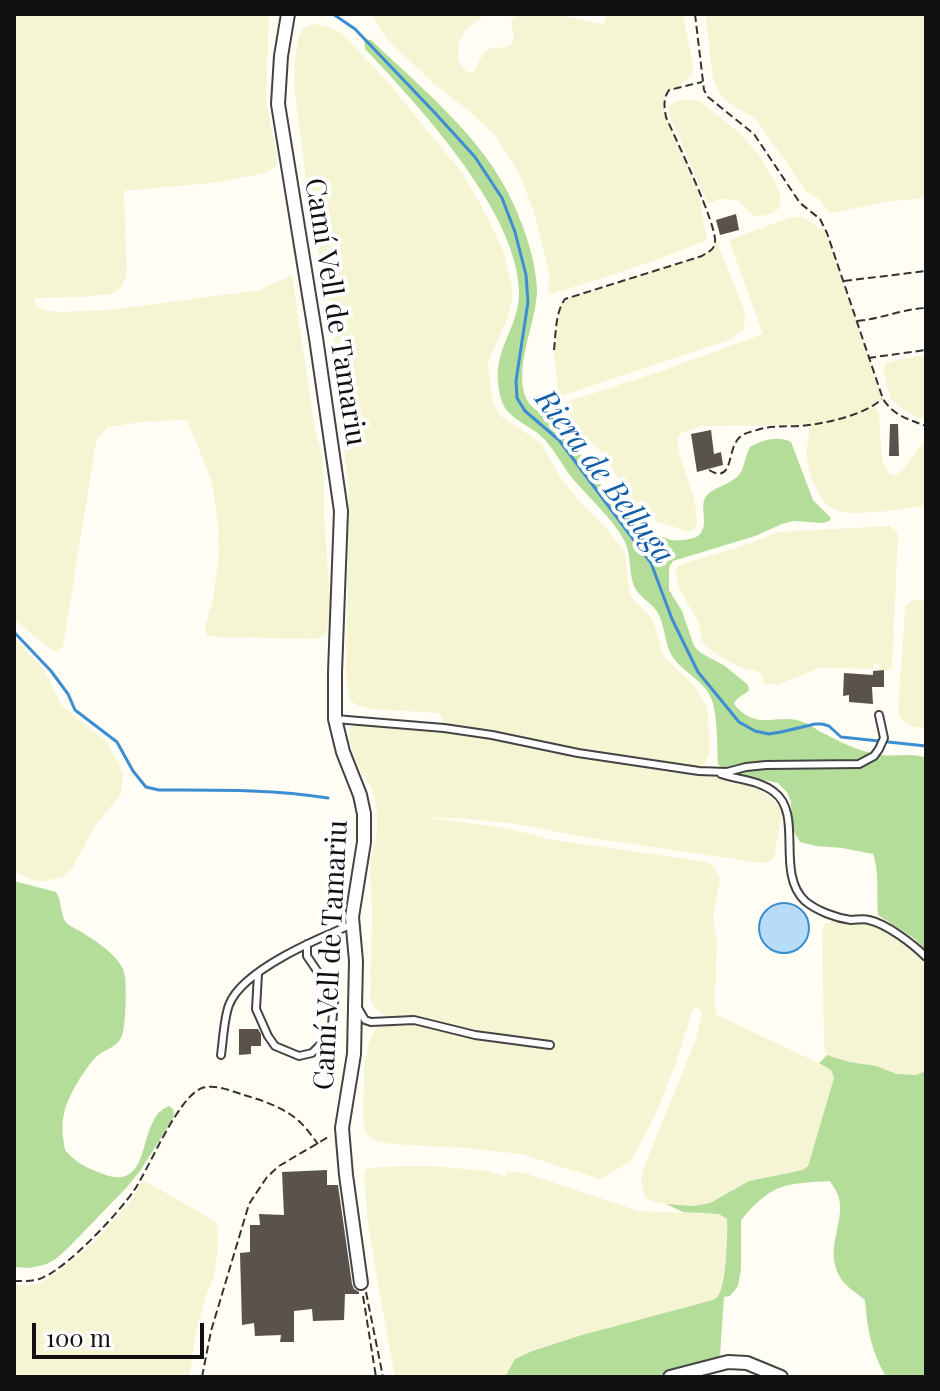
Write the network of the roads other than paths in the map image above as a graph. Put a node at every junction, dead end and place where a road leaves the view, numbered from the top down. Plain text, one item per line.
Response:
1 (288, 14) edge
2 (879, 715) dead end
3 (335, 719) junction
4 (714, 772) junction
5 (353, 924) junction
6 (307, 944) junction
7 (926, 957) edge
8 (258, 974) junction
9 (355, 1001) junction
10 (550, 1045) dead end
11 (221, 1055) dead end
12 (363, 1284) road end
13 (670, 1377) edge
14 (781, 1377) edge

1 - 3 street, Camí Vell de Tamariu
2 - 4 lane
3 - 4 lane
3 - 5 street, Camí Vell de Tamariu
4 - 7 lane
5 - 6 lane
5 - 9 street, Camí Vell de Tamariu
6 - 8 lane
6 - 8 lane
8 - 11 lane
9 - 10 lane
9 - 12 street, Camí Vell de Tamariu
13 - 14 street

